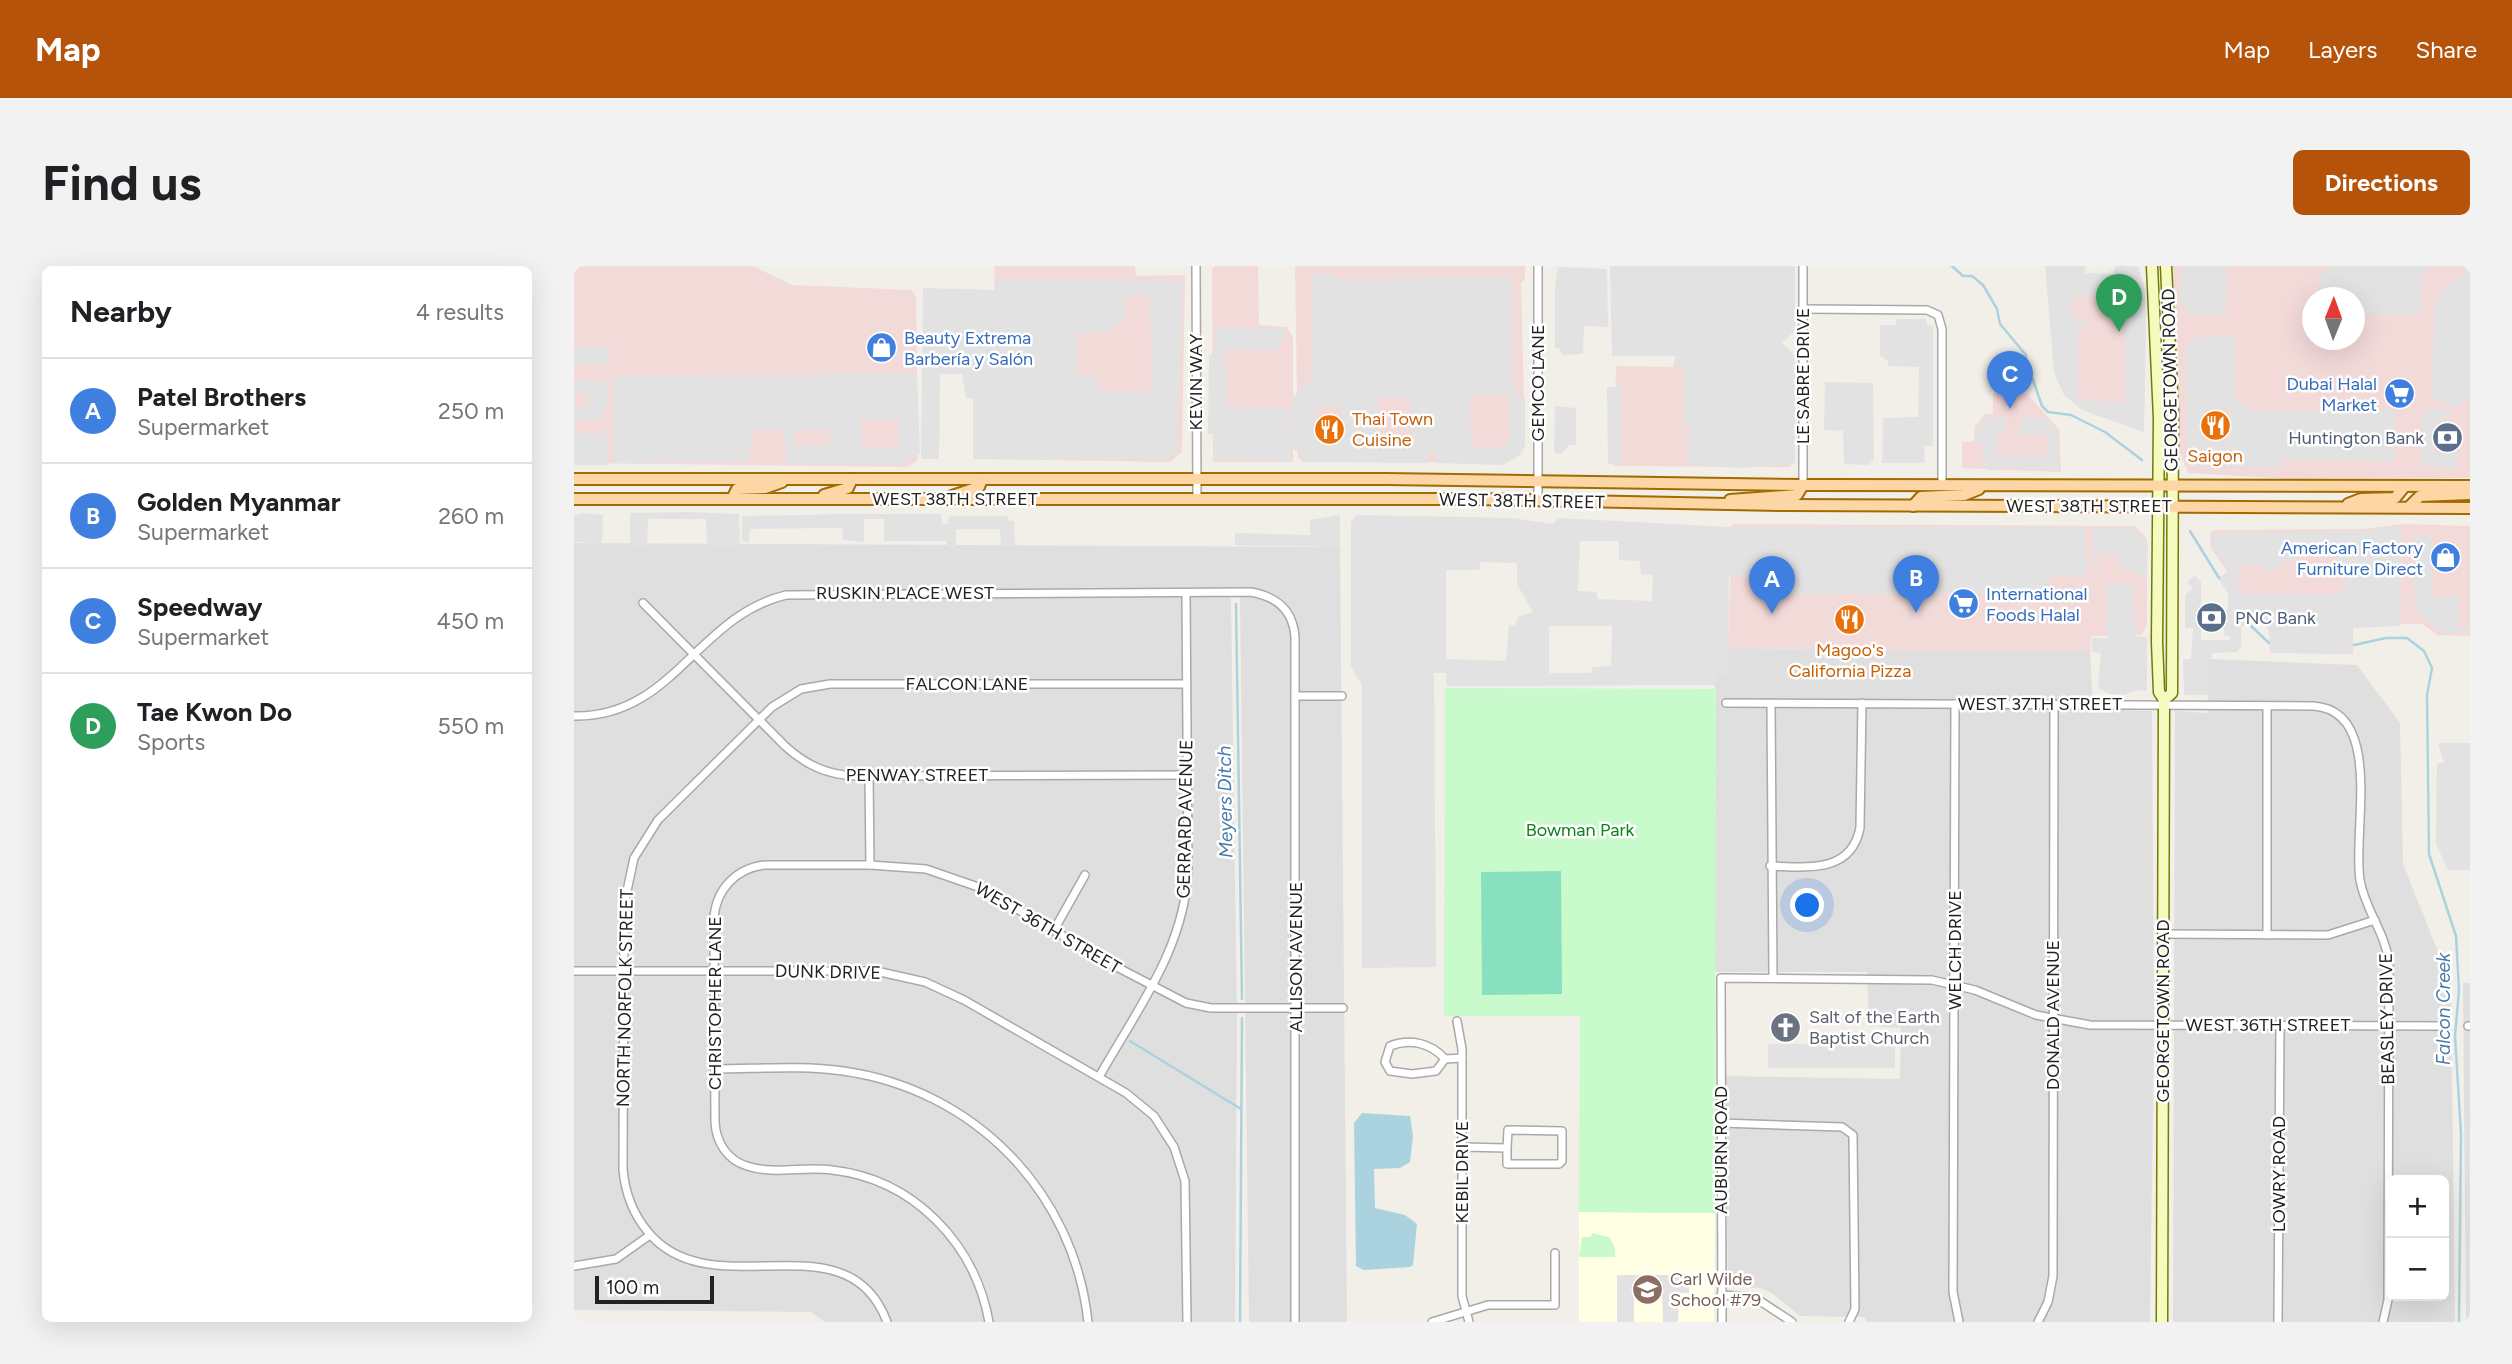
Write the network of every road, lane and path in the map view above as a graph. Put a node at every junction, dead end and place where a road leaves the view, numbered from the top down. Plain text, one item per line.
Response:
1 (1196, 266) edge
2 (1538, 266) edge
3 (1803, 266) edge
4 (2152, 266) edge
5 (2166, 266) edge
6 (1804, 309) junction
7 (574, 479) edge
8 (788, 479) junction
9 (852, 479) junction
10 (982, 479) junction
11 (1196, 479) junction
12 (1538, 481) junction
13 (1803, 485) junction
14 (1942, 486) junction
15 (1985, 486) junction
16 (2158, 486) junction
17 (2470, 486) edge
18 (2172, 487) junction
19 (2404, 487) junction
20 (2470, 494) edge
21 (946, 498) junction
22 (574, 499) edge
23 (732, 499) junction
24 (811, 499) junction
25 (1197, 499) junction
26 (1538, 501) junction
27 (1706, 505) junction
28 (1913, 506) junction
29 (2157, 506) junction
30 (2172, 506) junction
31 (2342, 507) junction
32 (2409, 507) junction
33 (2470, 508) edge
34 (1186, 593) junction
35 (1274, 599) joint
36 (643, 603) dead end
37 (694, 655) junction
38 (1186, 684) junction
39 (1295, 696) junction
40 (1342, 696) dead end
41 (1726, 703) dead end
42 (1862, 703) junction
43 (2164, 703) junction
44 (1771, 704) junction
45 (1955, 704) junction
46 (2053, 704) junction
47 (2267, 706) junction
48 (574, 716) edge
49 (758, 720) junction
50 (2348, 723) joint
51 (1187, 775) junction
52 (869, 776) junction
53 (870, 865) junction
54 (1770, 866) junction
55 (749, 869) joint
56 (1085, 875) dead end
57 (2375, 920) junction
58 (1054, 930) junction
59 (2163, 934) junction
60 (2267, 935) junction
61 (574, 971) edge
62 (624, 971) junction
63 (715, 971) junction
64 (1721, 978) joint
65 (1773, 978) junction
66 (1151, 985) junction
67 (1954, 985) junction
68 (1296, 1008) junction
69 (1343, 1008) dead end
70 (2052, 1019) junction
71 (1457, 1021) dead end
72 (2163, 1025) junction
73 (2280, 1025) junction
74 (2389, 1026) junction
75 (2445, 1026) dead end
76 (1462, 1058) junction
77 (1445, 1059) junction
78 (715, 1069) junction
79 (1099, 1077) junction
80 (1721, 1123) junction
81 (1462, 1147) junction
82 (1507, 1148) junction
83 (650, 1235) junction
84 (1555, 1252) dead end
85 (574, 1266) edge
86 (1721, 1294) junction
87 (1464, 1312) junction
88 (887, 1322) edge
89 (989, 1322) edge
90 (1088, 1322) edge
91 (1187, 1322) edge
92 (1295, 1322) edge
93 (1432, 1322) edge
94 (1469, 1322) edge
95 (1722, 1322) edge
96 (1792, 1322) edge
97 (1850, 1322) edge
98 (1959, 1322) edge
99 (2038, 1322) edge
100 (2162, 1322) edge
101 (2278, 1322) edge
102 (2384, 1322) edge

1 - 11 street, KEVIN WAY
2 - 12 street, GEMCO LANE
3 - 6 street, LE SABRE DRIVE
4 - 16 main road, GEORGETOWN ROAD
5 - 18 main road, GEORGETOWN ROAD
6 - 13 street, LE SABRE DRIVE
6 - 14 street
7 - 8 main road, WEST 38TH STREET
8 - 9 main road, WEST 38TH STREET
8 - 23 main road
9 - 10 main road, WEST 38TH STREET
9 - 24 main road
10 - 11 main road, WEST 38TH STREET
10 - 21 main road
11 - 12 main road, WEST 38TH STREET
11 - 25 street, KEVIN WAY
12 - 13 main road, WEST 38TH STREET
12 - 26 street, GEMCO LANE
13 - 14 main road, WEST 38TH STREET
13 - 27 main road
14 - 15 main road, WEST 38TH STREET
15 - 16 main road, WEST 38TH STREET
15 - 28 main road
16 - 18 main road, WEST 38TH STREET
16 - 29 main road, GEORGETOWN ROAD
17 - 19 main road, WEST 38TH STREET
18 - 19 main road, WEST 38TH STREET
18 - 30 main road, GEORGETOWN ROAD
19 - 31 main road
20 - 32 main road
21 - 24 main road, WEST 38TH STREET
21 - 25 main road, WEST 38TH STREET
22 - 23 main road, WEST 38TH STREET
23 - 24 main road, WEST 38TH STREET
25 - 26 main road, WEST 38TH STREET
26 - 27 main road, WEST 38TH STREET
27 - 28 main road, WEST 38TH STREET
28 - 29 main road, WEST 38TH STREET
29 - 30 main road, WEST 38TH STREET
29 - 43 main road, GEORGETOWN ROAD
30 - 31 main road, WEST 38TH STREET
30 - 43 main road, GEORGETOWN ROAD
31 - 32 main road, WEST 38TH STREET
32 - 33 main road, WEST 38TH STREET
34 - 35 street, RUSKIN PLACE WEST
34 - 37 street, RUSKIN PLACE WEST
34 - 38 street, GERRARD AVENUE
35 - 39 street, ALLISON AVENUE
36 - 37 street, PENWAY STREET
37 - 48 street, RUSKIN PLACE WEST
37 - 49 street, PENWAY STREET
38 - 49 street, FALCON LANE
38 - 51 street, GERRARD AVENUE
39 - 40 street
39 - 68 street, ALLISON AVENUE
41 - 44 street, WEST 37TH STREET
42 - 44 street, WEST 37TH STREET
42 - 45 street, WEST 37TH STREET
42 - 54 street
43 - 46 street, WEST 37TH STREET
43 - 47 street, WEST 37TH STREET
43 - 59 main road, GEORGETOWN ROAD
44 - 54 street
45 - 46 street, WEST 37TH STREET
45 - 67 street, WELCH DRIVE
46 - 70 street, DONALD AVENUE
47 - 50 street, WEST 37TH STREET
47 - 60 street
49 - 52 street, PENWAY STREET
49 - 62 street, NORTH NORFOLK STREET
50 - 57 street, BEASLEY DRIVE
51 - 52 street, PENWAY STREET
51 - 66 street, GERRARD AVENUE
52 - 53 street
53 - 55 street, WEST 36TH STREET
53 - 58 street, WEST 36TH STREET
54 - 65 street
55 - 63 street, CHRISTOPHER LANE
56 - 58 street
57 - 60 street
57 - 74 street, BEASLEY DRIVE
58 - 66 street, WEST 36TH STREET
59 - 60 street
59 - 72 main road, GEORGETOWN ROAD
61 - 62 street, DUNK DRIVE
62 - 63 street, DUNK DRIVE
62 - 83 street, NORTH NORFOLK STREET
63 - 78 street, CHRISTOPHER LANE
63 - 79 street, DUNK DRIVE
64 - 65 street, WEST 36TH STREET
64 - 80 street, AUBURN ROAD
65 - 67 street, WEST 36TH STREET
66 - 68 street, WEST 36TH STREET
66 - 79 street, GERRARD AVENUE
67 - 70 street, WEST 36TH STREET
67 - 98 street, WELCH DRIVE
68 - 69 street, WEST 36TH STREET
68 - 92 street, ALLISON AVENUE
70 - 72 street, WEST 36TH STREET
70 - 99 street, DONALD AVENUE
71 - 76 street, KEBIL DRIVE
72 - 73 street, WEST 36TH STREET
72 - 100 main road, GEORGETOWN ROAD
73 - 74 street, WEST 36TH STREET
73 - 101 street, LOWRY ROAD
74 - 75 street, WEST 36TH STREET
74 - 102 street, BEASLEY DRIVE
76 - 77 street
76 - 81 street, KEBIL DRIVE
77 - 77 street
78 - 89 street, CHRISTOPHER LANE
78 - 90 street
79 - 91 street
80 - 86 street, AUBURN ROAD
80 - 97 street
81 - 82 street
81 - 87 street, KEBIL DRIVE
82 - 82 street
83 - 85 street
83 - 88 street
84 - 87 street
86 - 95 street, AUBURN ROAD
86 - 96 street
87 - 93 street
87 - 94 street, KEBIL DRIVE

